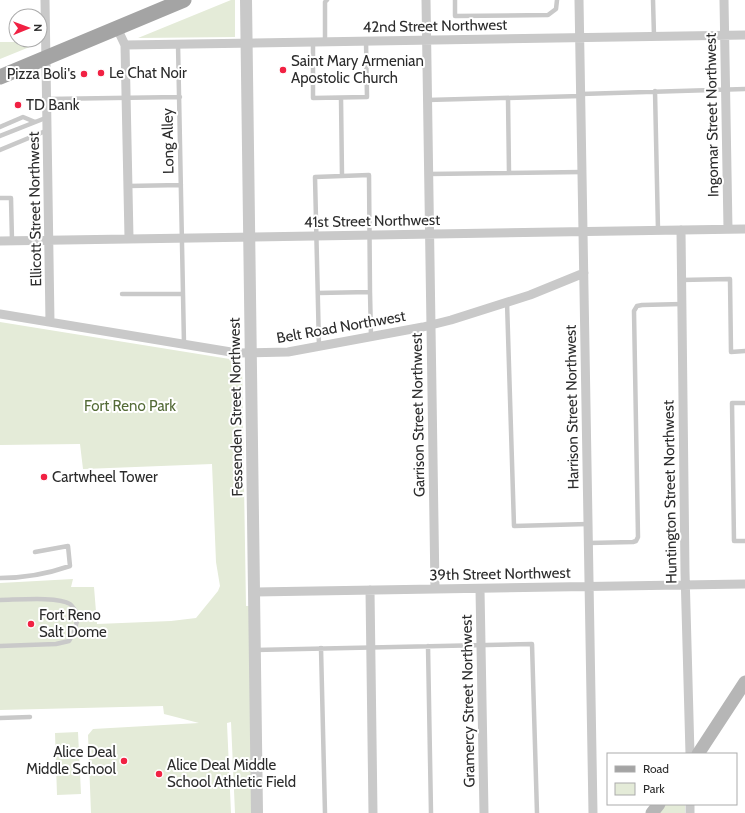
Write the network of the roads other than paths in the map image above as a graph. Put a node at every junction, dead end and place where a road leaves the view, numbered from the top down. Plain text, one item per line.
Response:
1 (45, 0) edge
2 (184, 0) edge
3 (246, 0) edge
4 (327, 0) edge
5 (426, 0) edge
6 (455, 0) edge
7 (557, 0) edge
8 (579, 0) edge
9 (654, 0) edge
10 (724, 0) edge
11 (118, 28) junction
12 (725, 35) junction
13 (745, 35) edge
14 (654, 36) junction
15 (580, 38) junction
16 (426, 40) junction
17 (366, 41) junction
18 (313, 42) junction
19 (325, 42) junction
20 (247, 43) junction
21 (125, 44) junction
22 (178, 44) junction
23 (47, 57) junction
24 (0, 77) edge
25 (726, 89) junction
26 (745, 89) edge
27 (655, 91) junction
28 (581, 95) junction
29 (180, 97) junction
30 (126, 98) junction
31 (341, 98) junction
32 (508, 98) junction
33 (47, 99) junction
34 (427, 100) junction
35 (48, 117) junction
36 (35, 122) junction
37 (0, 127) edge
38 (48, 130) junction
39 (0, 136) edge
40 (0, 150) edge
41 (582, 172) junction
42 (509, 173) junction
43 (428, 174) junction
44 (342, 176) junction
45 (181, 185) junction
46 (128, 186) junction
47 (0, 198) edge
48 (728, 229) junction
49 (745, 229) edge
50 (658, 230) junction
51 (681, 230) junction
52 (583, 231) junction
53 (430, 234) junction
54 (370, 235) junction
55 (316, 236) junction
56 (250, 237) junction
57 (129, 238) junction
58 (182, 238) junction
59 (49, 240) junction
60 (0, 241) edge
61 (12, 241) junction
62 (584, 273) junction
63 (681, 280) junction
64 (370, 292) junction
65 (318, 293) junction
66 (122, 294) dead end
67 (183, 294) junction
68 (507, 302) junction
69 (682, 304) junction
70 (0, 314) edge
71 (50, 322) junction
72 (431, 325) junction
73 (371, 337) junction
74 (184, 345) junction
75 (319, 347) junction
76 (745, 352) edge
77 (251, 353) junction
78 (745, 403) edge
79 (588, 524) junction
80 (745, 541) edge
81 (589, 543) junction
82 (35, 552) dead end
83 (0, 578) edge
84 (745, 584) edge
85 (686, 585) junction
86 (590, 587) junction
87 (435, 589) junction
88 (480, 589) junction
89 (370, 590) junction
90 (254, 592) junction
91 (0, 600) edge
92 (480, 645) junction
93 (0, 646) edge
94 (428, 646) junction
95 (371, 647) junction
96 (321, 648) junction
97 (255, 650) junction
98 (745, 682) edge
99 (30, 717) dead end
100 (0, 718) edge
101 (690, 753) edge
102 (699, 753) edge
103 (658, 805) edge
104 (257, 813) edge
105 (325, 813) edge
106 (373, 813) edge
107 (431, 813) edge
108 (484, 813) edge
109 (537, 813) edge
110 (593, 813) edge
111 (652, 813) edge

1 - 23 street, Ellicott Street Northwest
2 - 11 main road
3 - 20 street, Fessenden Street Northwest
4 - 19 lane
5 - 16 street, Garrison Street Northwest
6 - 7 lane
8 - 15 street, Harrison Street Northwest
9 - 14 lane
10 - 12 street, Ingomar Street Northwest
11 - 21 street
11 - 23 main road
12 - 13 street, 42nd Street Northwest
12 - 14 street, 42nd Street Northwest
12 - 25 street, Ingomar Street Northwest
14 - 15 street, 42nd Street Northwest
15 - 16 street, 42nd Street Northwest
15 - 28 street, Harrison Street Northwest
16 - 17 street, 42nd Street Northwest
16 - 34 street, Garrison Street Northwest
17 - 19 street, 42nd Street Northwest
17 - 31 lane
18 - 19 street, 42nd Street Northwest
18 - 20 street, 42nd Street Northwest
18 - 31 lane
20 - 22 street, 42nd Street Northwest
20 - 56 street, Fessenden Street Northwest
21 - 22 street, 42nd Street Northwest
21 - 30 street
22 - 29 lane, Long Alley
23 - 24 main road
23 - 33 street, Ellicott Street Northwest
25 - 26 lane
25 - 27 lane
25 - 48 street, Ingomar Street Northwest
27 - 28 lane
27 - 50 lane
28 - 32 lane
28 - 41 street, Harrison Street Northwest
29 - 30 lane
29 - 45 lane, Long Alley
30 - 33 lane
30 - 46 street
31 - 44 lane
32 - 34 lane
32 - 42 lane
33 - 35 street, Ellicott Street Northwest
34 - 43 street, Garrison Street Northwest
35 - 36 lane
35 - 38 street, Ellicott Street Northwest
36 - 37 lane
36 - 39 lane
38 - 40 lane
38 - 59 street, Ellicott Street Northwest
41 - 42 lane
41 - 52 street, Harrison Street Northwest
42 - 43 lane
43 - 53 street, Garrison Street Northwest
44 - 54 lane
44 - 55 lane
45 - 46 lane
45 - 58 lane, Long Alley
46 - 57 street
47 - 61 lane
48 - 49 street, 41st Street Northwest
48 - 51 street, 41st Street Northwest
50 - 51 street, 41st Street Northwest
50 - 52 street, 41st Street Northwest
51 - 63 street, Huntington Street Northwest
52 - 53 street, 41st Street Northwest
52 - 62 street, Harrison Street Northwest
53 - 54 street, 41st Street Northwest
53 - 72 street, Garrison Street Northwest
54 - 55 street, 41st Street Northwest
54 - 64 lane
55 - 56 street, 41st Street Northwest
55 - 65 lane
56 - 58 street, 41st Street Northwest
56 - 77 street, Fessenden Street Northwest
57 - 58 street, 41st Street Northwest
57 - 59 street, 41st Street Northwest
58 - 67 lane, Long Alley
59 - 61 street, 41st Street Northwest
59 - 71 street, Ellicott Street Northwest
60 - 61 street, 41st Street Northwest
62 - 68 street, Belt Road Northwest
62 - 79 street, Harrison Street Northwest
63 - 69 street, Huntington Street Northwest
63 - 76 lane
64 - 65 lane
64 - 73 lane
65 - 75 lane
66 - 67 lane
67 - 74 lane, Long Alley
68 - 72 street, Belt Road Northwest
68 - 79 lane
69 - 81 lane
69 - 85 street, Huntington Street Northwest
70 - 71 street, Belt Road Northwest
71 - 74 street, Belt Road Northwest
72 - 73 street, Belt Road Northwest
72 - 87 street, Garrison Street Northwest
73 - 75 street, Belt Road Northwest
74 - 77 street, Belt Road Northwest
75 - 77 street, Belt Road Northwest
77 - 90 street, Fessenden Street Northwest
78 - 80 lane
79 - 81 street, Harrison Street Northwest
81 - 86 street, Harrison Street Northwest
82 - 83 lane
84 - 85 street, 39th Street Northwest
85 - 86 street, 39th Street Northwest
85 - 101 street, Huntington Street Northwest
86 - 88 street, 39th Street Northwest
86 - 110 street, Harrison Street Northwest
87 - 88 street, 39th Street Northwest
87 - 89 street, 39th Street Northwest
88 - 92 street, Gramercy Street Northwest
89 - 90 street, 39th Street Northwest
89 - 95 street
90 - 97 street, Fessenden Street Northwest
91 - 93 lane
92 - 94 lane
92 - 108 street, Gramercy Street Northwest
92 - 109 lane
94 - 95 lane
94 - 107 lane
95 - 96 lane
95 - 106 street
96 - 97 lane
96 - 105 lane
97 - 104 street, Fessenden Street Northwest
98 - 102 main road
99 - 100 lane
103 - 111 main road

